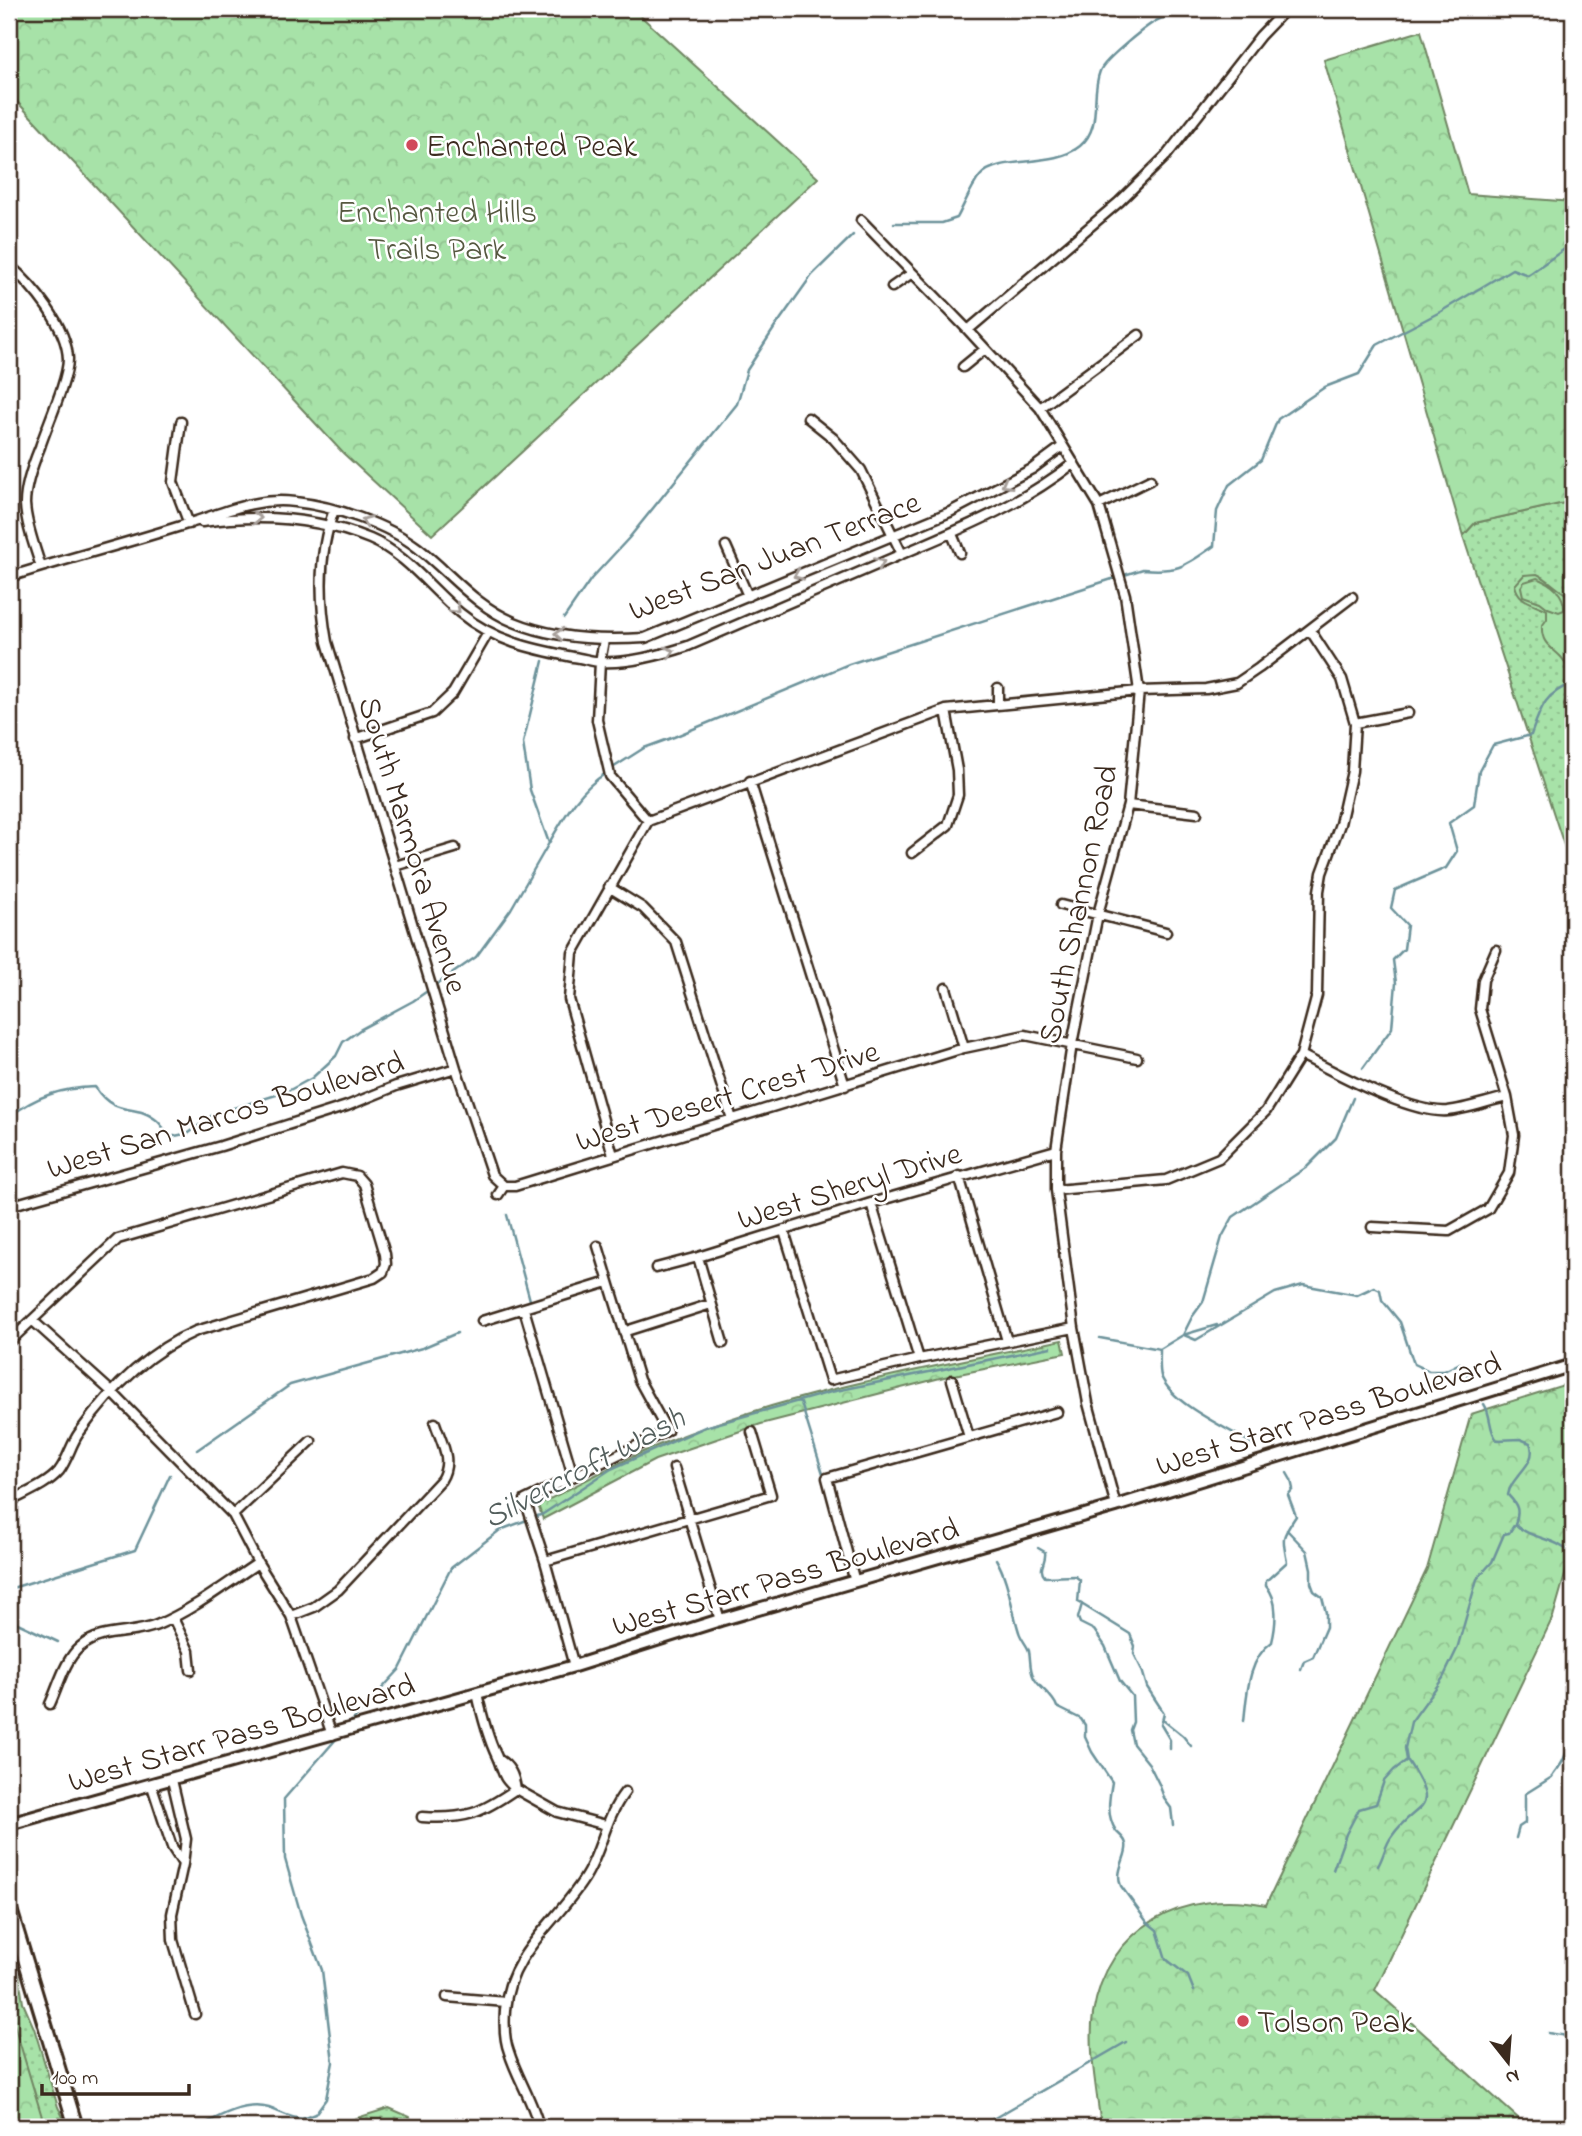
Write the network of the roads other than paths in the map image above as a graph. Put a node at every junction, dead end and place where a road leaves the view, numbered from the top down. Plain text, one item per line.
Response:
1 (1286, 9) edge
2 (861, 220) dead end
3 (9, 265) edge
4 (912, 273) junction
5 (892, 287) dead end
6 (968, 330) junction
7 (1139, 335) dead end
8 (985, 349) junction
9 (963, 367) dead end
10 (1040, 408) junction
11 (807, 418) dead end
12 (181, 422) dead end
13 (1063, 446) junction
14 (1074, 463) junction
15 (1150, 480) dead end
16 (1099, 505) junction
17 (334, 510) junction
18 (189, 524) junction
19 (328, 525) junction
20 (952, 534) junction
21 (893, 535) junction
22 (726, 546) dead end
23 (960, 553) dead end
24 (902, 554) junction
25 (41, 567) junction
26 (9, 577) edge
27 (748, 596) junction
28 (1352, 597) dead end
29 (1310, 630) junction
30 (488, 633) junction
31 (604, 640) junction
32 (600, 662) junction
33 (998, 688) dead end
34 (1139, 691) junction
35 (998, 705) junction
36 (946, 710) junction
37 (1408, 713) dead end
38 (1355, 723) junction
39 (355, 738) junction
40 (750, 781) junction
41 (1128, 805) junction
42 (1197, 813) dead end
43 (648, 821) junction
44 (455, 848) dead end
45 (912, 853) dead end
46 (395, 866) junction
47 (609, 887) junction
48 (1061, 905) dead end
49 (1098, 914) junction
50 (1166, 932) dead end
51 (1496, 950) dead end
52 (946, 988) dead end
53 (1072, 1044) junction
54 (964, 1048) junction
55 (1301, 1055) junction
56 (1137, 1058) dead end
57 (456, 1068) junction
58 (845, 1086) junction
59 (1507, 1097) junction
60 (732, 1119) junction
61 (1056, 1150) junction
62 (613, 1155) junction
63 (959, 1176) junction
64 (504, 1186) junction
65 (1056, 1190) junction
66 (498, 1195) dead end
67 (870, 1203) junction
68 (9, 1206) edge
69 (1372, 1227) dead end
70 (784, 1231) junction
71 (598, 1246) dead end
72 (698, 1257) junction
73 (656, 1268) dead end
74 (608, 1282) junction
75 (711, 1304) junction
76 (524, 1309) junction
77 (32, 1321) junction
78 (482, 1321) dead end
79 (1074, 1328) junction
80 (626, 1331) junction
81 (1007, 1341) junction
82 (9, 1342) edge
83 (723, 1343) dead end
84 (919, 1359) junction
85 (1573, 1365) edge
86 (952, 1380) dead end
87 (113, 1393) junction
88 (1058, 1412) dead end
89 (435, 1423) dead end
90 (752, 1432) dead end
91 (969, 1437) junction
92 (311, 1441) dead end
93 (674, 1468) dead end
94 (573, 1476) junction
95 (9, 1502) edge
96 (1116, 1506) junction
97 (233, 1515) junction
98 (689, 1520) junction
99 (545, 1561) junction
100 (258, 1563) junction
101 (855, 1582) junction
102 (291, 1616) junction
103 (173, 1618) junction
104 (720, 1620) junction
105 (574, 1666) junction
106 (191, 1670) dead end
107 (477, 1693) junction
108 (50, 1704) dead end
109 (332, 1735) junction
110 (172, 1780) junction
111 (152, 1786) junction
112 (516, 1789) junction
113 (625, 1792) dead end
114 (422, 1817) dead end
115 (9, 1824) edge
116 (183, 1824) junction
117 (606, 1825) junction
118 (167, 1830) junction
119 (183, 1864) junction
120 (9, 1906) edge
121 (447, 1997) dead end
122 (506, 2002) junction
123 (195, 2014) dead end
124 (76, 2127) edge
125 (539, 2127) edge

1 - 6 street
2 - 4 street, South Shannon Road
3 - 25 street
4 - 5 street
4 - 6 street, South Shannon Road
6 - 8 street, South Shannon Road
7 - 10 street
8 - 9 street
8 - 10 street, South Shannon Road
10 - 13 street, South Shannon Road
11 - 21 street
12 - 18 street
13 - 14 street, South Shannon Road
13 -> 21 street, West San Juan Terrace
14 - 16 street, South Shannon Road
14 - 20 street, West San Juan Terrace
15 - 16 street
16 - 34 street, South Shannon Road
17 - 18 street, West San Juan Terrace
17 - 19 street, South Marmora Avenue
31 -> 17 street, West San Juan Terrace
18 -> 19 street, West San Juan Terrace
18 - 25 street, West San Juan Terrace
19 -> 30 street, West San Juan Terrace
19 - 39 street, South Marmora Avenue
20 - 23 street, West San Juan Terrace
20 - 24 street, West San Juan Terrace
21 - 24 street
21 -> 27 street, West San Juan Terrace
22 - 27 street
32 -> 24 street, West San Juan Terrace
25 - 26 street, West San Juan Terrace
27 - 31 street, West San Juan Terrace
28 - 29 street
29 - 34 street
29 - 38 street
30 - 32 street, West San Juan Terrace
30 - 39 street
31 - 32 street
32 - 43 street
33 - 35 street
34 - 35 street
34 - 41 street, South Shannon Road
35 - 36 street
36 - 40 street
36 - 45 street
37 - 38 street
38 - 55 street
39 - 46 street, South Marmora Avenue
40 - 43 street
40 - 58 street
41 - 42 street
41 - 49 street, South Shannon Road
43 - 47 street
44 - 46 street
46 - 57 street, South Marmora Avenue
47 - 60 street
47 - 62 street
48 - 49 street
49 - 50 street
49 - 53 street, South Shannon Road
51 - 59 street
52 - 54 street
53 - 54 street, West Desert Crest Drive
53 - 56 street, West Desert Crest Drive
53 - 61 street, South Shannon Road
54 - 58 street, West Desert Crest Drive
55 - 59 street
55 - 65 street
57 - 64 street, South Marmora Avenue
57 - 68 street, West San Marcos Boulevard
58 - 60 street, West Desert Crest Drive
59 - 69 street
60 - 62 street, West Desert Crest Drive
61 - 63 street, West Sheryl Drive
61 - 65 street, South Shannon Road
62 - 64 street, West Desert Crest Drive
63 - 67 street, West Sheryl Drive
63 - 81 street
64 - 66 street
65 - 79 street, South Shannon Road
67 - 70 street, West Sheryl Drive
67 - 84 street
70 - 72 street, West Sheryl Drive
70 - 84 street
71 - 74 street
72 - 73 street, West Sheryl Drive
72 - 75 street
74 - 76 street
74 - 80 street
75 - 80 street
75 - 83 street
76 - 78 street
76 - 94 street
77 - 82 street
77 - 87 street
77 - 87 street
79 - 81 street
79 - 96 street, South Shannon Road
80 - 94 street
81 - 84 street
85 - 96 street, West Starr Pass Boulevard
86 - 91 street
87 - 95 street
87 - 97 street
88 - 91 street
89 - 102 street
90 - 98 street
91 - 101 street
92 - 97 street
93 - 98 street
94 - 99 street
96 - 101 street, West Starr Pass Boulevard
97 - 100 street
98 - 99 street
98 - 104 street
99 - 105 street
100 - 102 street
100 - 103 street
101 - 104 street, West Starr Pass Boulevard
102 - 109 street
103 - 106 street
103 - 108 street
104 - 105 street, West Starr Pass Boulevard
105 - 107 street, West Starr Pass Boulevard
107 - 109 street, West Starr Pass Boulevard
107 - 112 street
109 - 110 street, West Starr Pass Boulevard
110 - 111 street, West Starr Pass Boulevard
110 - 116 street
111 - 115 street, West Starr Pass Boulevard
111 - 118 street
112 - 114 street
112 - 117 street
113 - 117 street
116 - 118 street
116 - 119 street
117 - 122 street
118 - 119 street
119 - 123 street
120 - 124 main road
121 - 122 street
122 - 125 street

